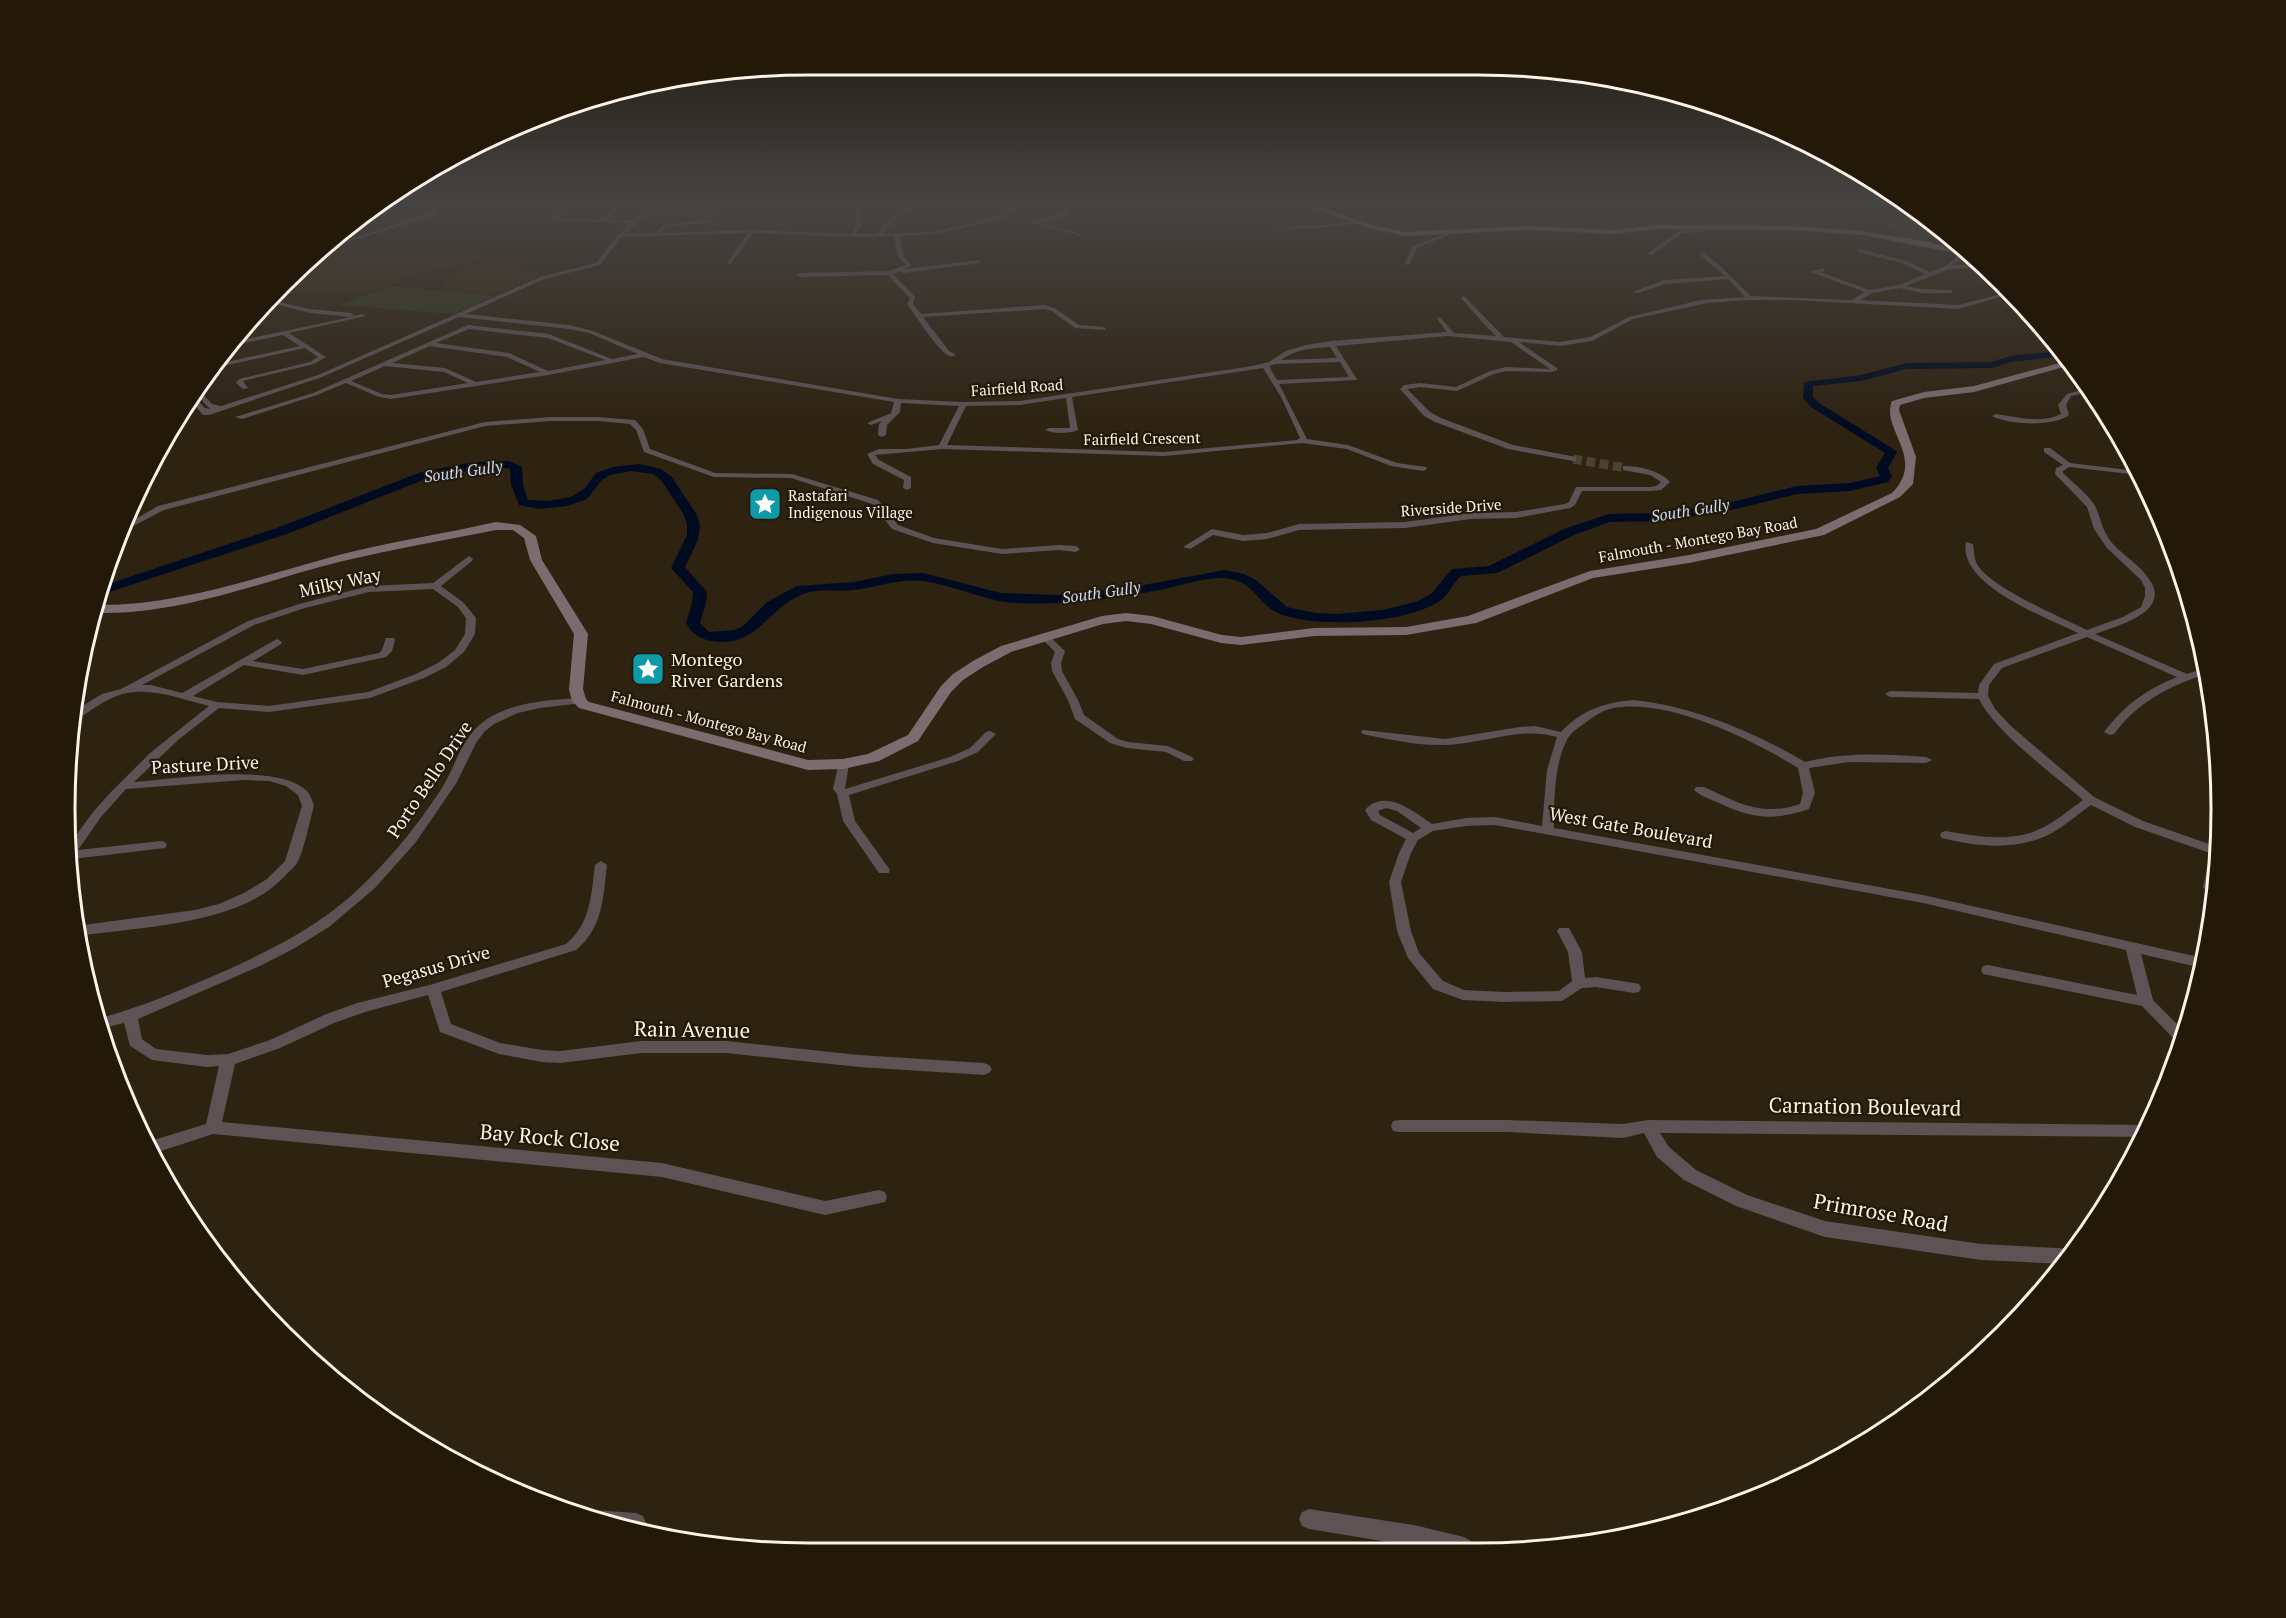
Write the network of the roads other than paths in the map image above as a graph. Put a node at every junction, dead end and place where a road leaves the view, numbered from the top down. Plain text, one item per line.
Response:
1 (548, 277) edge
2 (893, 277) edge
3 (1827, 277) edge
4 (1923, 277) edge
5 (1727, 278) joint
6 (1900, 286) junction
7 (1636, 292) dead end
8 (1870, 292) junction
9 (1951, 292) dead end
10 (2001, 295) edge
11 (1464, 298) dead end
12 (1750, 298) junction
13 (1854, 301) junction
14 (280, 304) joint
15 (276, 305) edge
16 (460, 315) junction
17 (918, 316) junction
18 (1440, 319) dead end
19 (1104, 330) dead end
20 (284, 333) junction
21 (1454, 335) junction
22 (1503, 340) junction
23 (244, 341) edge
24 (1514, 341) junction
25 (1331, 343) junction
26 (428, 344) junction
27 (307, 346) junction
28 (644, 354) junction
29 (950, 354) dead end
30 (1340, 360) junction
31 (612, 361) junction
32 (1276, 362) junction
33 (226, 364) edge
34 (384, 364) junction
35 (2061, 365) edge
36 (1265, 366) junction
37 (548, 373) junction
38 (320, 376) junction
39 (347, 381) junction
40 (1275, 382) junction
41 (475, 384) junction
42 (245, 388) dead end
43 (276, 392) junction
44 (2081, 392) edge
45 (202, 397) edge
46 (1069, 397) junction
47 (301, 398) junction
48 (898, 401) junction
49 (197, 404) edge
50 (963, 404) junction
51 (305, 406) dead end
52 (221, 408) junction
53 (891, 415) junction
54 (1996, 416) dead end
55 (239, 417) dead end
56 (871, 423) dead end
57 (1049, 430) dead end
58 (882, 435) dead end
59 (1302, 441) junction
60 (942, 447) junction
61 (1265, 450) junction
62 (2047, 450) dead end
63 (1284, 453) dead end
64 (1573, 459) tunnel mouth
65 (2068, 465) junction
66 (1626, 468) tunnel mouth
67 (1422, 469) dead end
68 (2129, 472) edge
69 (907, 488) dead end
70 (133, 524) edge
71 (1969, 544) dead end
72 (1187, 547) dead end
73 (1076, 549) dead end
74 (469, 559) dead end
75 (435, 586) junction
76 (103, 609) edge
77 (2086, 633) junction
78 (1044, 636) junction
79 (390, 640) dead end
80 (277, 642) dead end
81 (243, 662) junction
82 (2198, 673) edge
83 (2185, 677) junction
84 (126, 689) junction
85 (1890, 694) dead end
86 (1983, 696) junction
87 (183, 697) junction
88 (579, 701) junction
89 (217, 705) junction
90 (81, 712) edge
91 (1367, 732) dead end
92 (2110, 732) dead end
93 (990, 734) dead end
94 (1564, 736) junction
95 (1188, 759) dead end
96 (1926, 760) dead end
97 (843, 764) junction
98 (1803, 766) junction
99 (123, 786) junction
100 (1700, 790) dead end
101 (843, 793) junction
102 (2090, 800) junction
103 (1430, 828) junction
104 (1548, 832) junction
105 (1946, 834) dead end
106 (1413, 838) junction
107 (76, 843) edge
108 (161, 845) dead end
109 (2209, 845) edge
110 (77, 856) edge
111 (601, 865) dead end
112 (884, 870) dead end
113 (85, 930) edge
114 (1564, 931) dead end
115 (2132, 947) junction
116 (2195, 961) edge
117 (1988, 970) dead end
118 (1579, 983) junction
119 (1634, 988) dead end
120 (433, 989) junction
121 (2146, 1002) junction
122 (130, 1017) junction
123 (107, 1022) edge
124 (2176, 1032) edge
125 (228, 1060) junction
126 (984, 1069) dead end
127 (1399, 1126) dead end
128 (1648, 1126) junction
129 (213, 1128) junction
130 (2136, 1131) edge
131 (157, 1145) edge
132 (879, 1197) dead end
133 (2059, 1255) edge
134 (1310, 1518) dead end
135 (1446, 1543) edge

1 - 16 street
2 - 17 street
3 - 8 street
4 - 6 street
5 - 7 street
5 - 12 street
6 - 8 street
6 - 9 street
8 - 13 street
10 - 13 street, Fairfield Road
11 - 22 street
12 - 13 street, Fairfield Road
12 - 24 street, Fairfield Road
14 - 15 street
14 - 20 street
16 - 28 street, Fairfield Road
16 - 38 street
17 - 19 street
17 - 29 street
18 - 21 street
20 - 23 street
20 - 27 street
21 - 22 street, Fairfield Road
21 - 25 street, Fairfield Road
22 - 24 street, Fairfield Road
24 - 64 street
25 - 30 street
25 - 32 street, Fairfield Road
26 - 31 street
26 - 34 street
26 - 37 street
27 - 33 street
27 - 42 street
28 - 31 street
28 - 48 street, Fairfield Road
30 - 32 street
30 - 40 street
31 - 37 street
32 - 36 street, Fairfield Road
34 - 39 street
34 - 41 street
35 - 78 main road, Falmouth - Montego Bay Road
36 - 40 street
36 - 46 street, Fairfield Road
37 - 41 street
38 - 39 street
38 - 43 street
39 - 41 street
39 - 47 street
40 - 59 street
43 - 47 street
43 - 52 street
44 - 54 street
45 - 52 street
46 - 50 street, Fairfield Road
46 - 57 street
47 - 51 street
47 - 55 street
48 - 50 street, Fairfield Road
48 - 53 street
49 - 52 street
50 - 60 street
53 - 56 street
53 - 58 street
59 - 61 street
59 - 67 street
60 - 61 street, Fairfield Crescent
60 - 69 street, Fairfield Crescent
61 - 63 street
62 - 65 street
65 - 68 street
65 - 77 street
66 - 72 street, Riverside Drive
70 - 73 street
71 - 77 street
74 - 75 street
75 - 84 street, Milky Way
75 - 89 street, Milky Way
76 - 88 main road
77 - 83 street
77 - 86 street
78 - 95 street
78 - 97 main road, Falmouth - Montego Bay Road
79 - 81 street
80 - 81 street
81 - 87 street
82 - 83 street
83 - 92 street
84 - 87 street, Milky Way
84 - 90 street, Milky Way
85 - 86 street
86 - 102 street
87 - 89 street, Milky Way
88 - 97 main road, Falmouth - Montego Bay Road
88 - 122 street, Porto Bello Drive
89 - 99 street
91 - 94 street
93 - 101 street
94 - 98 street
94 - 104 street
96 - 98 street
97 - 101 street
98 - 100 street
99 - 107 street
99 - 113 street, Pasture Drive
101 - 112 street
102 - 105 street
102 - 109 street
103 - 104 street, West Gate Boulevard
103 - 106 street, West Gate Boulevard
103 - 106 street
104 - 115 street, West Gate Boulevard
106 - 118 street
108 - 110 street
111 - 120 street, Pegasus Drive
114 - 118 street
115 - 116 street, West Gate Boulevard
115 - 121 street
117 - 121 street
118 - 119 street
120 - 125 street, Pegasus Drive
120 - 126 street, Rain Avenue
121 - 124 street
122 - 123 street, Porto Bello Drive
122 - 125 street, Pegasus Drive
125 - 129 street
127 - 128 street, Carnation Boulevard
128 - 130 street, Carnation Boulevard
128 - 133 street, Primrose Road
129 - 131 street
129 - 132 street, Bay Rock Close
134 - 135 street

